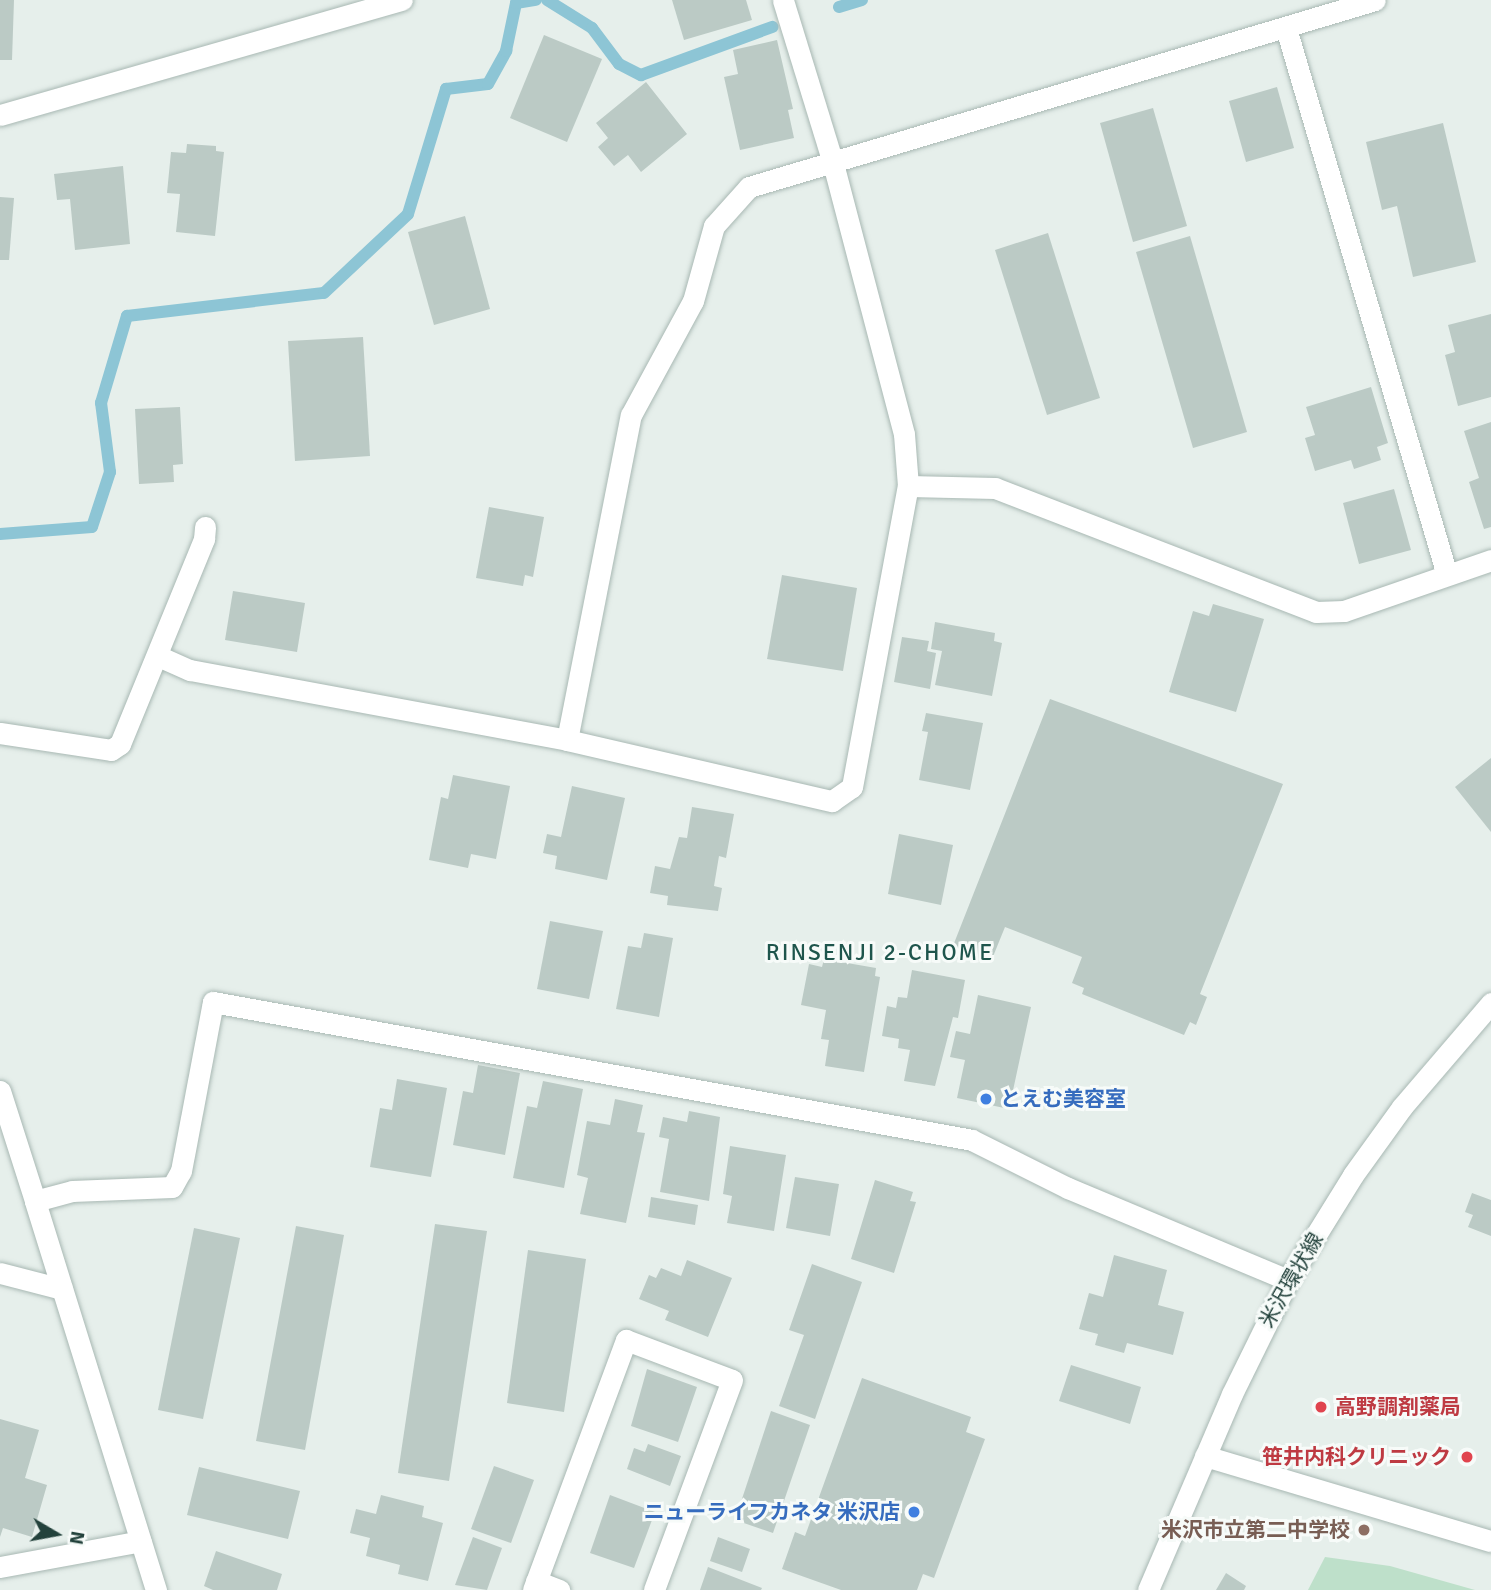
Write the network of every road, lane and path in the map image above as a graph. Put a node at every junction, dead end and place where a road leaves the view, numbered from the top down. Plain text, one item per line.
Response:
1 (402, 0) edge
2 (783, 0) edge
3 (1376, 0) edge
4 (1286, 28) junction
5 (0, 115) edge
6 (833, 163) junction
7 (908, 486) junction
8 (205, 527) dead end
9 (1491, 560) edge
10 (1447, 575) junction
11 (158, 656) junction
12 (0, 733) edge
13 (567, 740) junction
14 (1491, 1003) edge
15 (0, 1091) edge
16 (35, 1201) junction
17 (0, 1273) edge
18 (1288, 1280) junction
19 (62, 1289) junction
20 (1205, 1456) junction
21 (141, 1541) junction
22 (1491, 1541) edge
23 (0, 1567) edge
24 (534, 1586) edge
25 (156, 1590) edge
26 (559, 1590) edge
27 (654, 1590) edge
28 (1148, 1590) edge

1 - 5 street
2 - 6 street
3 - 4 street
4 - 6 street
4 - 10 street
6 - 7 street
6 - 13 street
7 - 10 street
7 - 13 street
8 - 11 street
9 - 10 street
11 - 12 street
11 - 13 street
14 - 18 street, 米沢環状線
15 - 16 street
16 - 18 street
16 - 19 street
17 - 19 street
18 - 20 street, 米沢環状線
19 - 21 street
20 - 22 street
20 - 28 street, 米沢環状線
21 - 23 street
21 - 25 street
24 - 26 street
24 - 27 street

